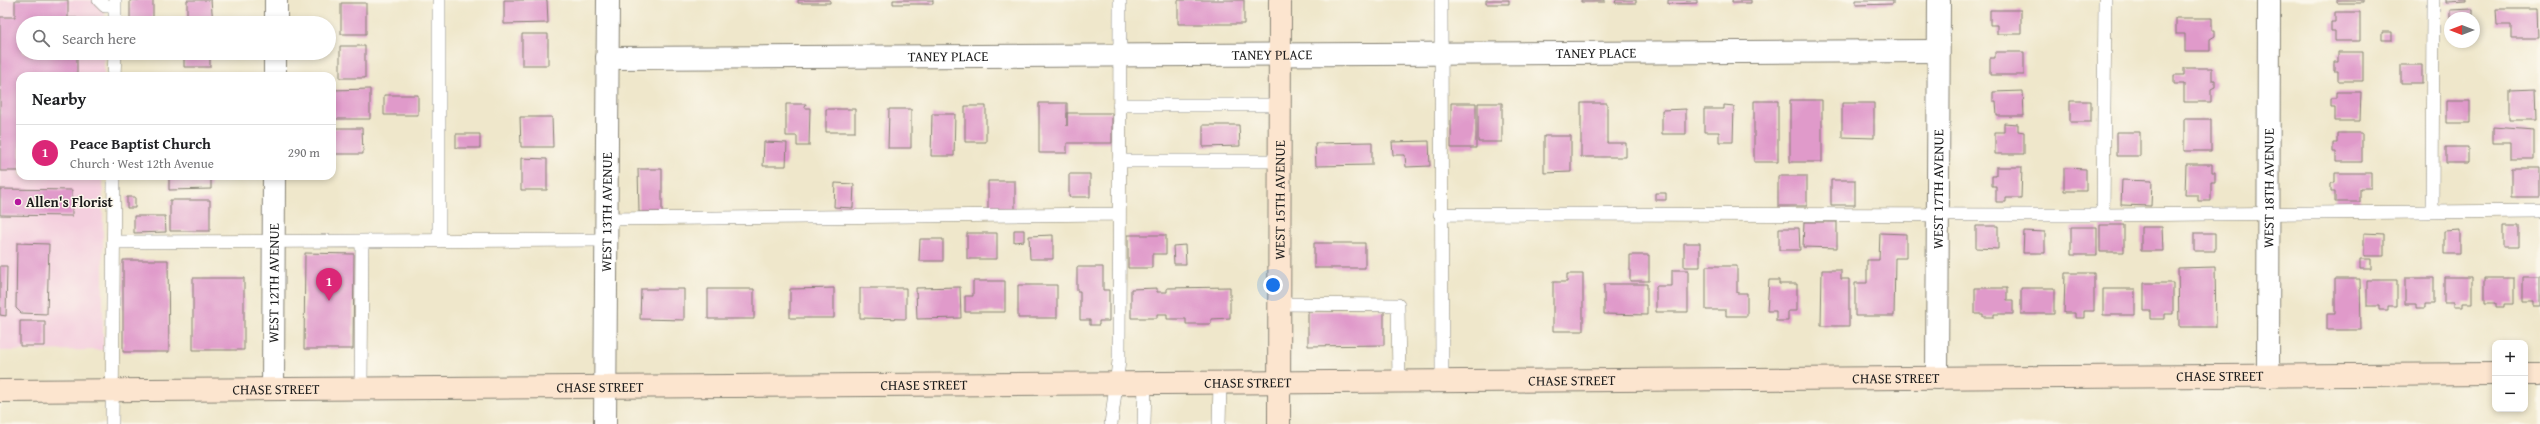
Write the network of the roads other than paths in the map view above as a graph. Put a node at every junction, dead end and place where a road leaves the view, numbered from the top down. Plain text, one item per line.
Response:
1 (99, 0) edge
2 (276, 0) edge
3 (439, 0) edge
4 (608, 0) edge
5 (1120, 0) edge
6 (1280, 0) edge
7 (1440, 0) edge
8 (1939, 0) edge
9 (2105, 0) edge
10 (2269, 0) edge
11 (2433, 0) edge
12 (115, 3) edge
13 (115, 16) edge
14 (276, 16) edge
15 (1938, 51) junction
16 (1280, 54) junction
17 (1119, 55) junction
18 (1440, 55) junction
19 (607, 58) junction
20 (114, 60) edge
21 (275, 60) edge
22 (114, 72) edge
23 (275, 72) edge
24 (1119, 105) junction
25 (1280, 105) junction
26 (1119, 161) junction
27 (1280, 161) junction
28 (114, 180) edge
29 (274, 180) edge
30 (2540, 211) edge
31 (2432, 212) junction
32 (1119, 214) junction
33 (1440, 214) junction
34 (2268, 214) junction
35 (1937, 215) junction
36 (2104, 215) junction
37 (606, 229) junction
38 (439, 240) junction
39 (273, 241) junction
40 (362, 241) junction
41 (113, 242) junction
42 (1280, 304) junction
43 (2492, 374) edge
44 (2528, 374) edge
45 (2540, 374) edge
46 (2268, 376) junction
47 (1937, 378) junction
48 (1442, 381) junction
49 (1279, 382) junction
50 (1399, 382) junction
51 (1145, 383) junction
52 (1220, 383) junction
53 (1115, 384) junction
54 (605, 387) junction
55 (273, 389) junction
56 (361, 389) junction
57 (113, 390) junction
58 (0, 391) edge
59 (112, 424) edge
60 (605, 424) edge
61 (1110, 424) edge
62 (1144, 424) edge
63 (1219, 424) edge
64 (1279, 424) edge

1 - 12 lane
2 - 14 street
3 - 38 lane
4 - 19 street, WEST 13TH AVENUE
5 - 17 lane
6 - 16 street, WEST 15TH AVENUE
7 - 18 lane
8 - 15 street, WEST 17TH AVENUE
9 - 36 lane
10 - 34 street, WEST 18TH AVENUE
11 - 31 lane
12 - 13 lane
15 - 18 street, TANEY PLACE
15 - 35 street, WEST 17TH AVENUE
16 - 17 street, TANEY PLACE
16 - 18 street, TANEY PLACE
16 - 25 street, WEST 15TH AVENUE
17 - 19 street, TANEY PLACE
17 - 24 lane
18 - 33 lane
19 - 37 street, WEST 13TH AVENUE
20 - 22 lane
21 - 23 street
24 - 25 lane
24 - 26 lane
25 - 27 street, WEST 15TH AVENUE
26 - 27 lane
26 - 32 lane
27 - 42 street, WEST 15TH AVENUE
28 - 41 lane
29 - 39 street, WEST 12TH AVENUE
30 - 31 lane
31 - 34 lane
32 - 37 lane
32 - 53 lane
33 - 35 lane
33 - 48 lane
34 - 36 lane
34 - 46 street, WEST 18TH AVENUE
35 - 36 lane
35 - 47 street, WEST 17TH AVENUE
37 - 38 lane
37 - 54 street, WEST 13TH AVENUE
38 - 40 lane
39 - 40 lane
39 - 41 lane
39 - 55 street, WEST 12TH AVENUE
40 - 56 lane
41 - 57 lane
42 - 49 street, WEST 15TH AVENUE
42 - 50 lane
43 - 46 street, CHASE STREET
44 - 45 street
46 - 47 street, CHASE STREET
47 - 48 street, CHASE STREET
48 - 50 street, CHASE STREET
49 - 50 street, CHASE STREET
49 - 52 street, CHASE STREET
49 - 64 street, WEST 15TH AVENUE
51 - 52 street, CHASE STREET
51 - 53 street, CHASE STREET
51 - 62 lane
52 - 63 lane
53 - 54 street, CHASE STREET
53 - 61 lane
54 - 56 street, CHASE STREET
54 - 60 street, WEST 13TH AVENUE
55 - 56 street, CHASE STREET
55 - 57 street, CHASE STREET
57 - 58 street, CHASE STREET
57 - 59 lane

